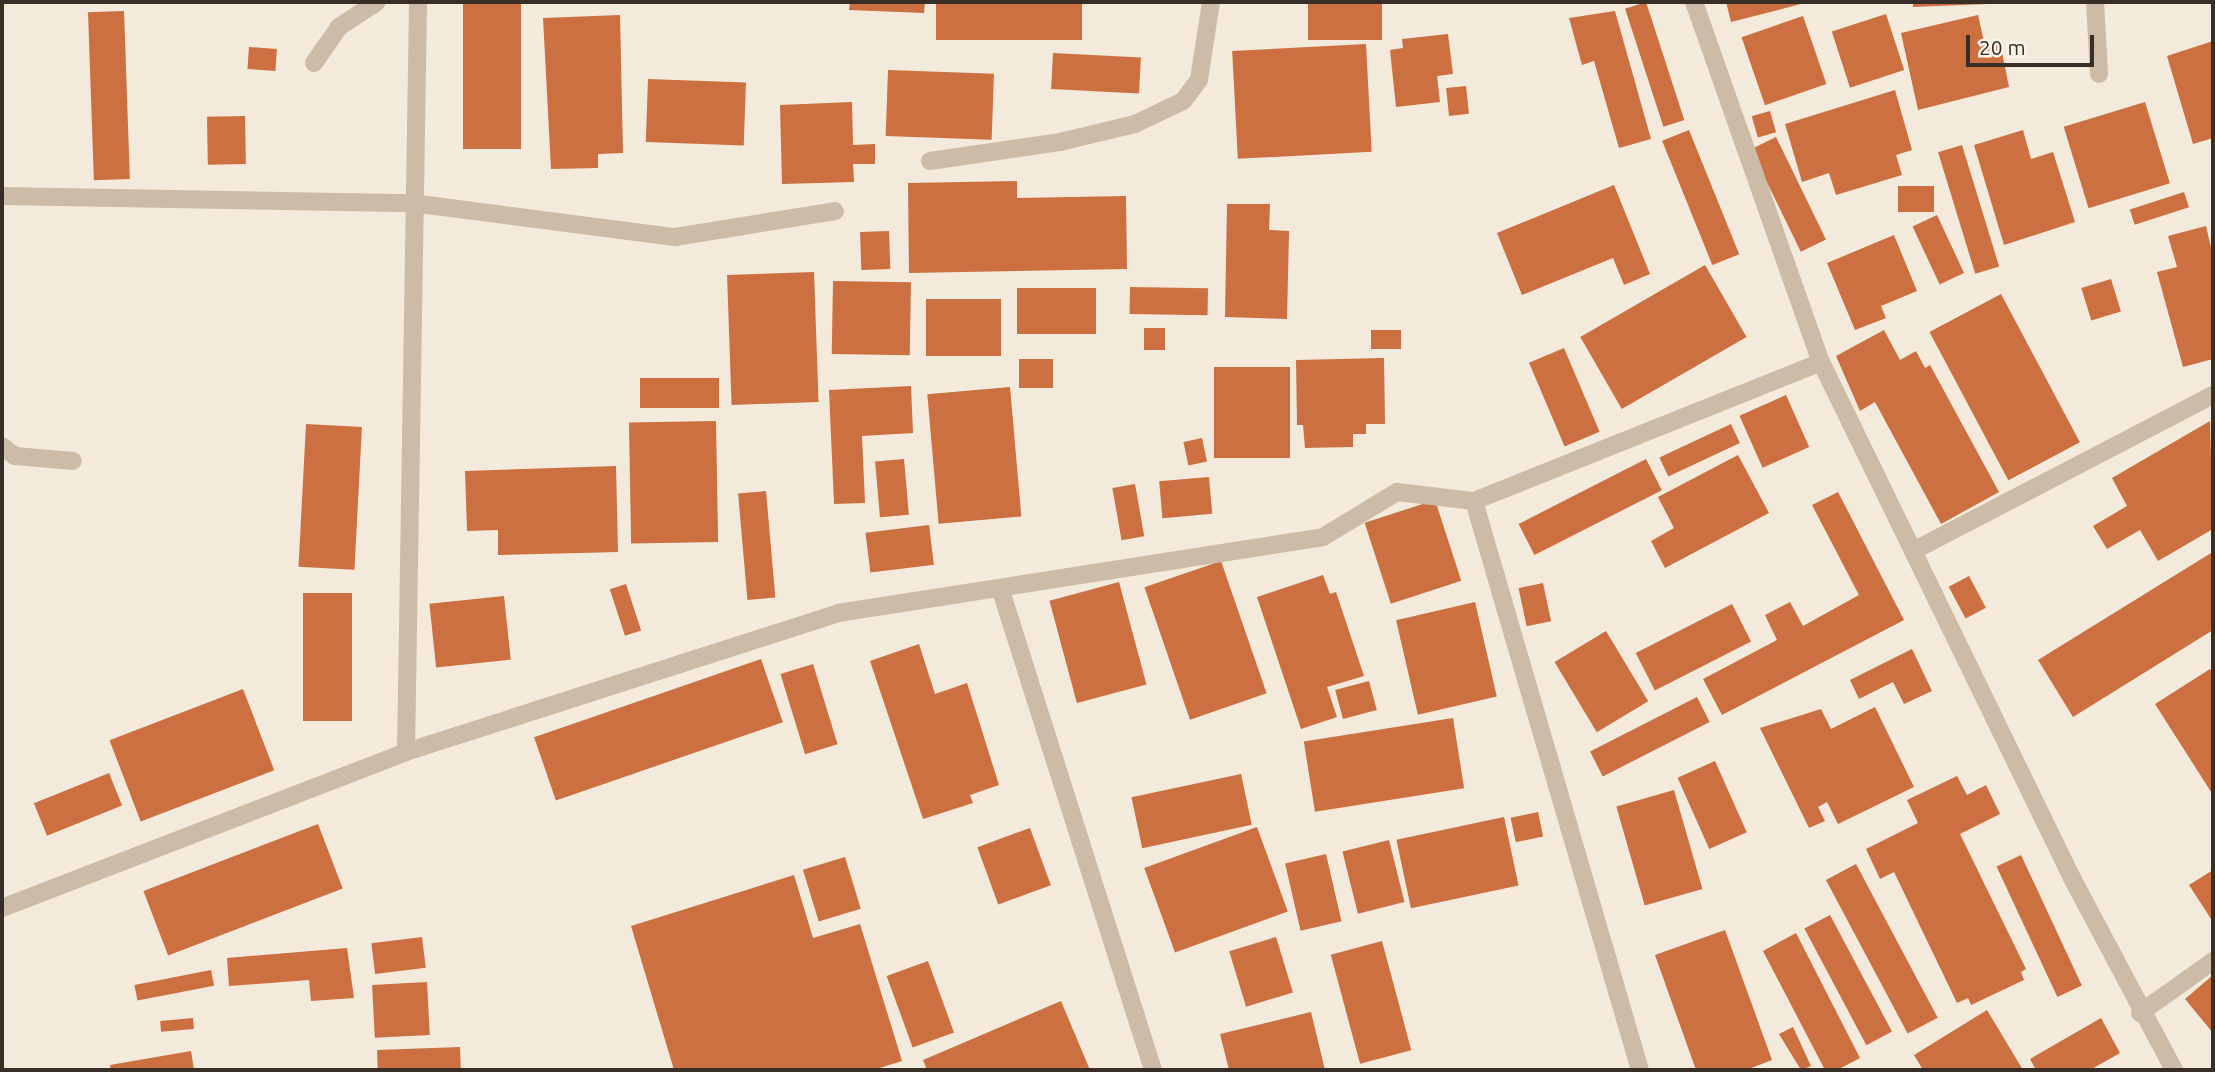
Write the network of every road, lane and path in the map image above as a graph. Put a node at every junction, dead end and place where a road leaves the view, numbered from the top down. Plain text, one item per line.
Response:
1 (377, 2) edge
2 (418, 2) edge
3 (1210, 2) edge
4 (1693, 2) edge
5 (2095, 2) edge
6 (314, 63) dead end
7 (2099, 74) dead end
8 (930, 161) dead end
9 (2, 196) edge
10 (412, 203) junction
11 (835, 211) dead end
12 (1821, 362) junction
13 (2213, 395) edge
14 (2, 446) edge
15 (73, 461) dead end
16 (1474, 501) junction
17 (1913, 551) junction
18 (1001, 591) junction
19 (406, 752) junction
20 (2, 908) edge
21 (2213, 961) edge
22 (2140, 1013) junction
23 (1153, 1070) edge
24 (1640, 1070) edge
25 (2174, 1070) edge

1 - 6 street
2 - 10 street
3 - 8 street
4 - 12 street
5 - 7 street
9 - 10 street
10 - 11 street
10 - 19 street
12 - 16 street
12 - 17 street
13 - 17 street
14 - 15 street
16 - 18 street
16 - 24 street
17 - 22 street
18 - 19 street
18 - 23 street
19 - 20 street
21 - 22 street
22 - 25 street

